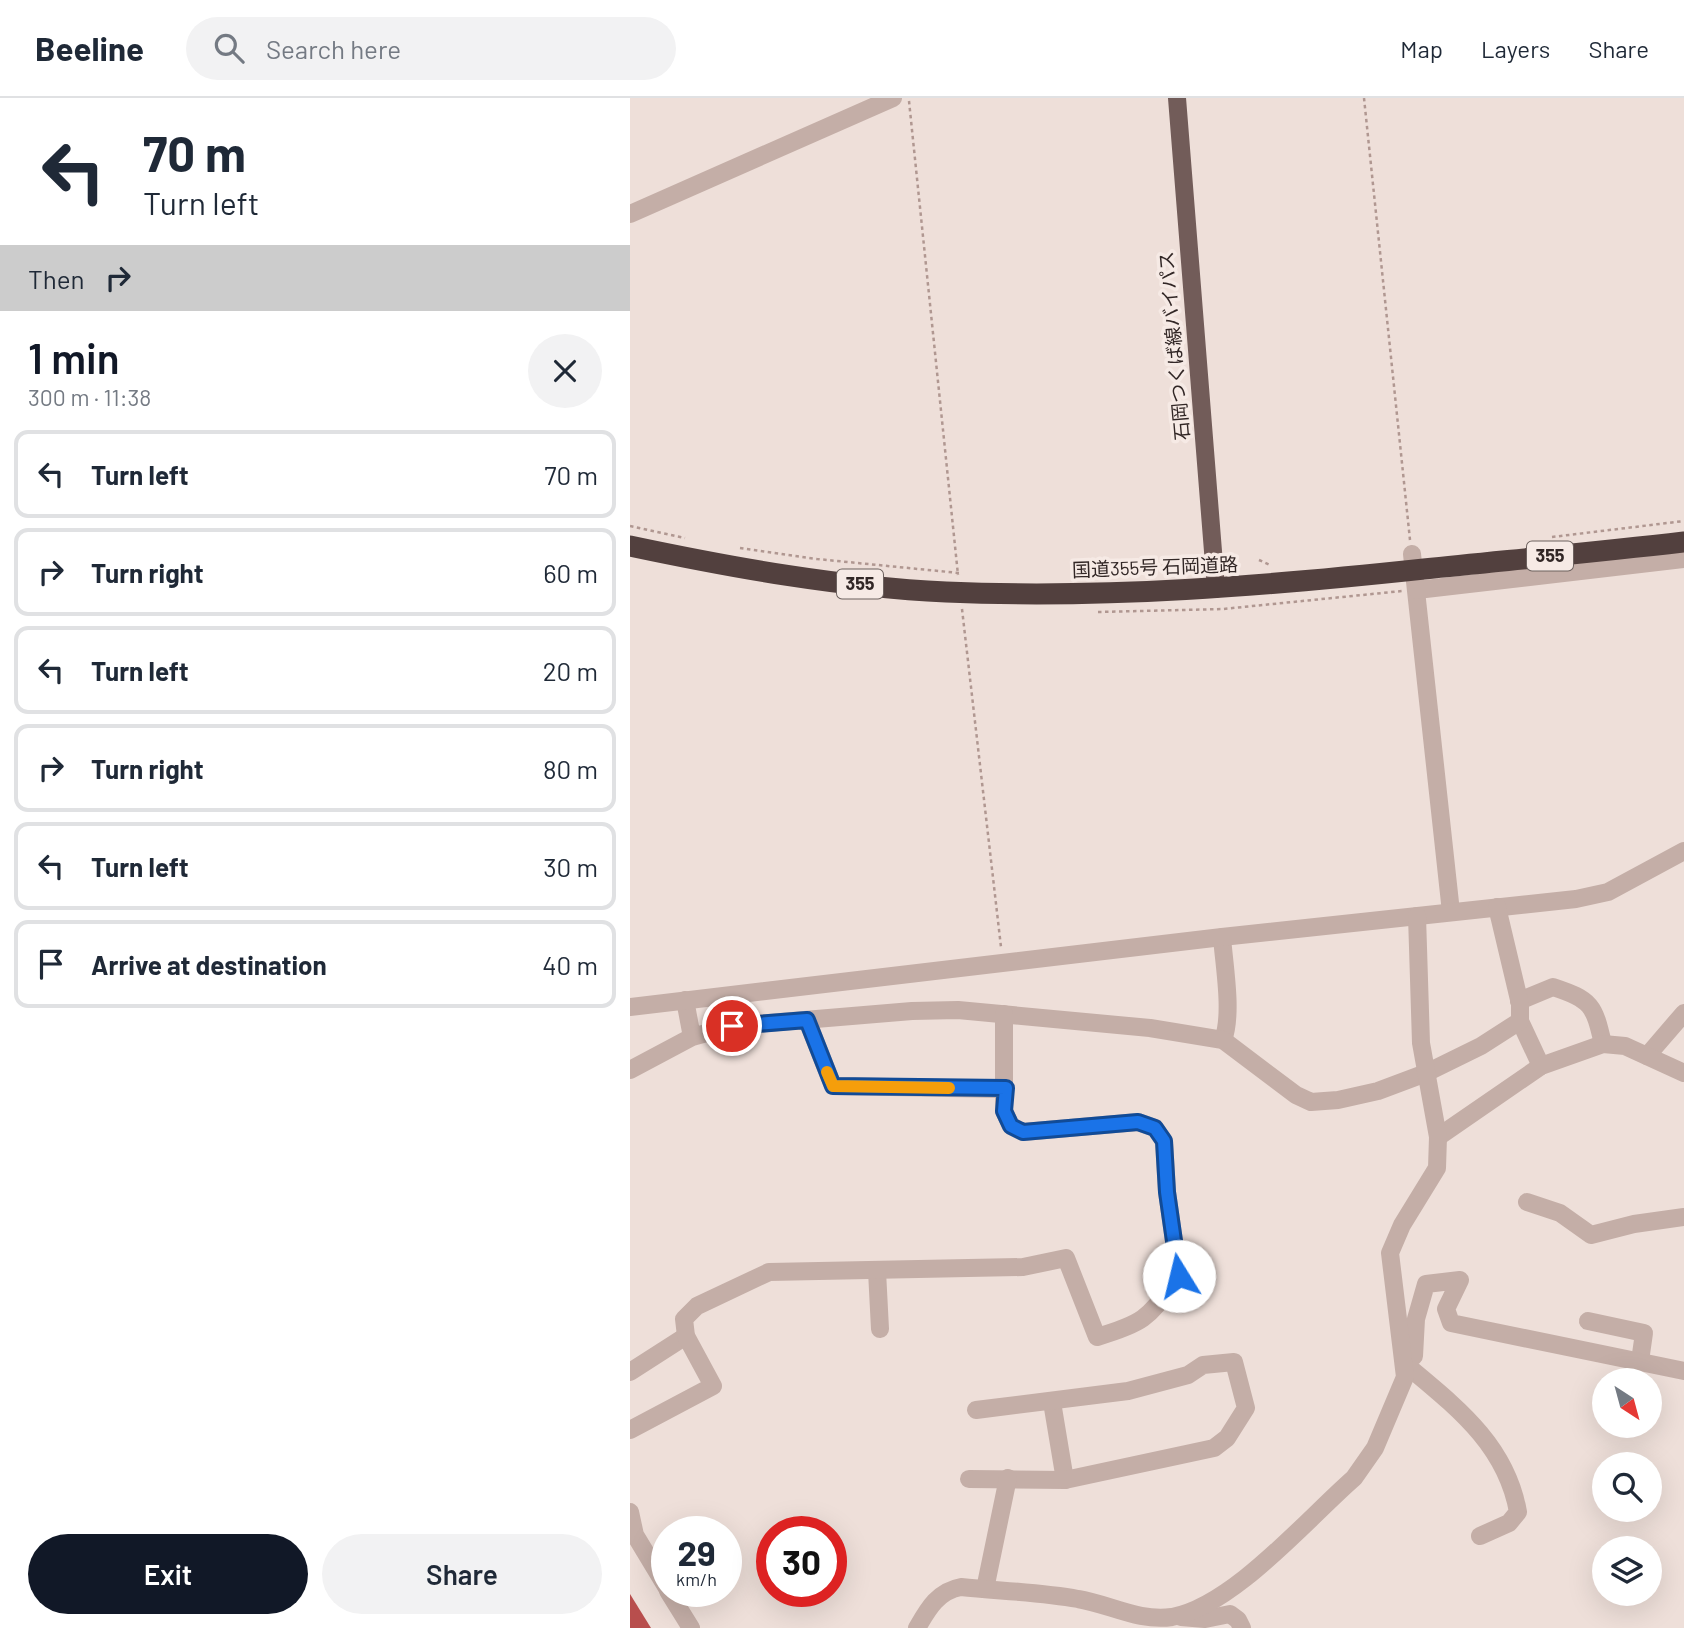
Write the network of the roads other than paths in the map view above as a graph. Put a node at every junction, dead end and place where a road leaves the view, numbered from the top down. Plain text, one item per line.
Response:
1 (893, 98) edge
2 (1177, 98) edge
3 (630, 214) edge
4 (1684, 542) edge
5 (630, 546) edge
6 (1684, 559) edge
7 (1415, 571) junction
8 (1216, 589) junction
9 (1684, 851) edge
10 (1497, 907) junction
11 (1451, 912) junction
12 (1417, 916) junction
13 (1222, 937) junction
14 (685, 1000) junction
15 (1519, 1000) junction
16 (630, 1006) edge
17 (1684, 1013) edge
18 (1004, 1014) junction
19 (807, 1020) junction
20 (1520, 1021) junction
21 (692, 1037) junction
22 (1223, 1040) junction
23 (1603, 1044) junction
24 (1647, 1056) junction
25 (1541, 1066) junction
26 (630, 1070) edge
27 (1426, 1073) junction
28 (1684, 1073) edge
29 (1006, 1088) junction
30 (1438, 1137) junction
31 (1527, 1202) dead end
32 (1684, 1217) edge
33 (877, 1271) junction
34 (1588, 1321) dead end
35 (880, 1329) dead end
36 (686, 1336) junction
37 (1640, 1362) junction
38 (1405, 1364) junction
39 (1684, 1371) edge
40 (630, 1372) edge
41 (1052, 1402) junction
42 (976, 1410) dead end
43 (631, 1427) edge
44 (1008, 1478) junction
45 (969, 1479) dead end
46 (1065, 1480) junction
47 (630, 1511) edge
48 (1480, 1536) dead end
49 (651, 1561) edge
50 (985, 1589) junction
51 (679, 1607) edge
52 (1174, 1616) junction
53 (691, 1628) edge
54 (917, 1628) edge
55 (1242, 1628) edge

1 - 3 street
2 - 8 main road, 石岡つくば線バイパス
4 - 7 highway, 国道355号 石岡道路 / 355
5 - 8 highway, 国道355号 石岡道路 / 355
6 - 7 street
7 - 8 highway, 国道355号 石岡道路 / 355
7 - 11 street
9 - 10 street
10 - 11 street
10 - 15 street
11 - 12 street
12 - 13 street
12 - 27 street
13 - 14 street
13 - 22 street
14 - 16 street
14 - 21 street
15 - 20 street
15 - 23 street
17 - 24 street
18 - 19 street
18 - 22 street
18 - 29 street
19 - 21 street
19 - 29 street
20 - 25 street
20 - 27 street
21 - 26 street
22 - 27 street
23 - 24 street
23 - 25 street
24 - 28 street
25 - 30 street
27 - 30 street
29 - 33 street
30 - 38 street
31 - 32 street
33 - 35 street
33 - 36 street
34 - 37 street
36 - 40 street
36 - 43 street
37 - 38 street
37 - 39 street
38 - 48 street
38 - 52 street
41 - 42 street
41 - 46 street
41 - 46 street
44 - 45 street
44 - 46 street
44 - 50 street
47 - 49 street
50 - 52 street
50 - 54 street
51 - 53 street
52 - 55 street

